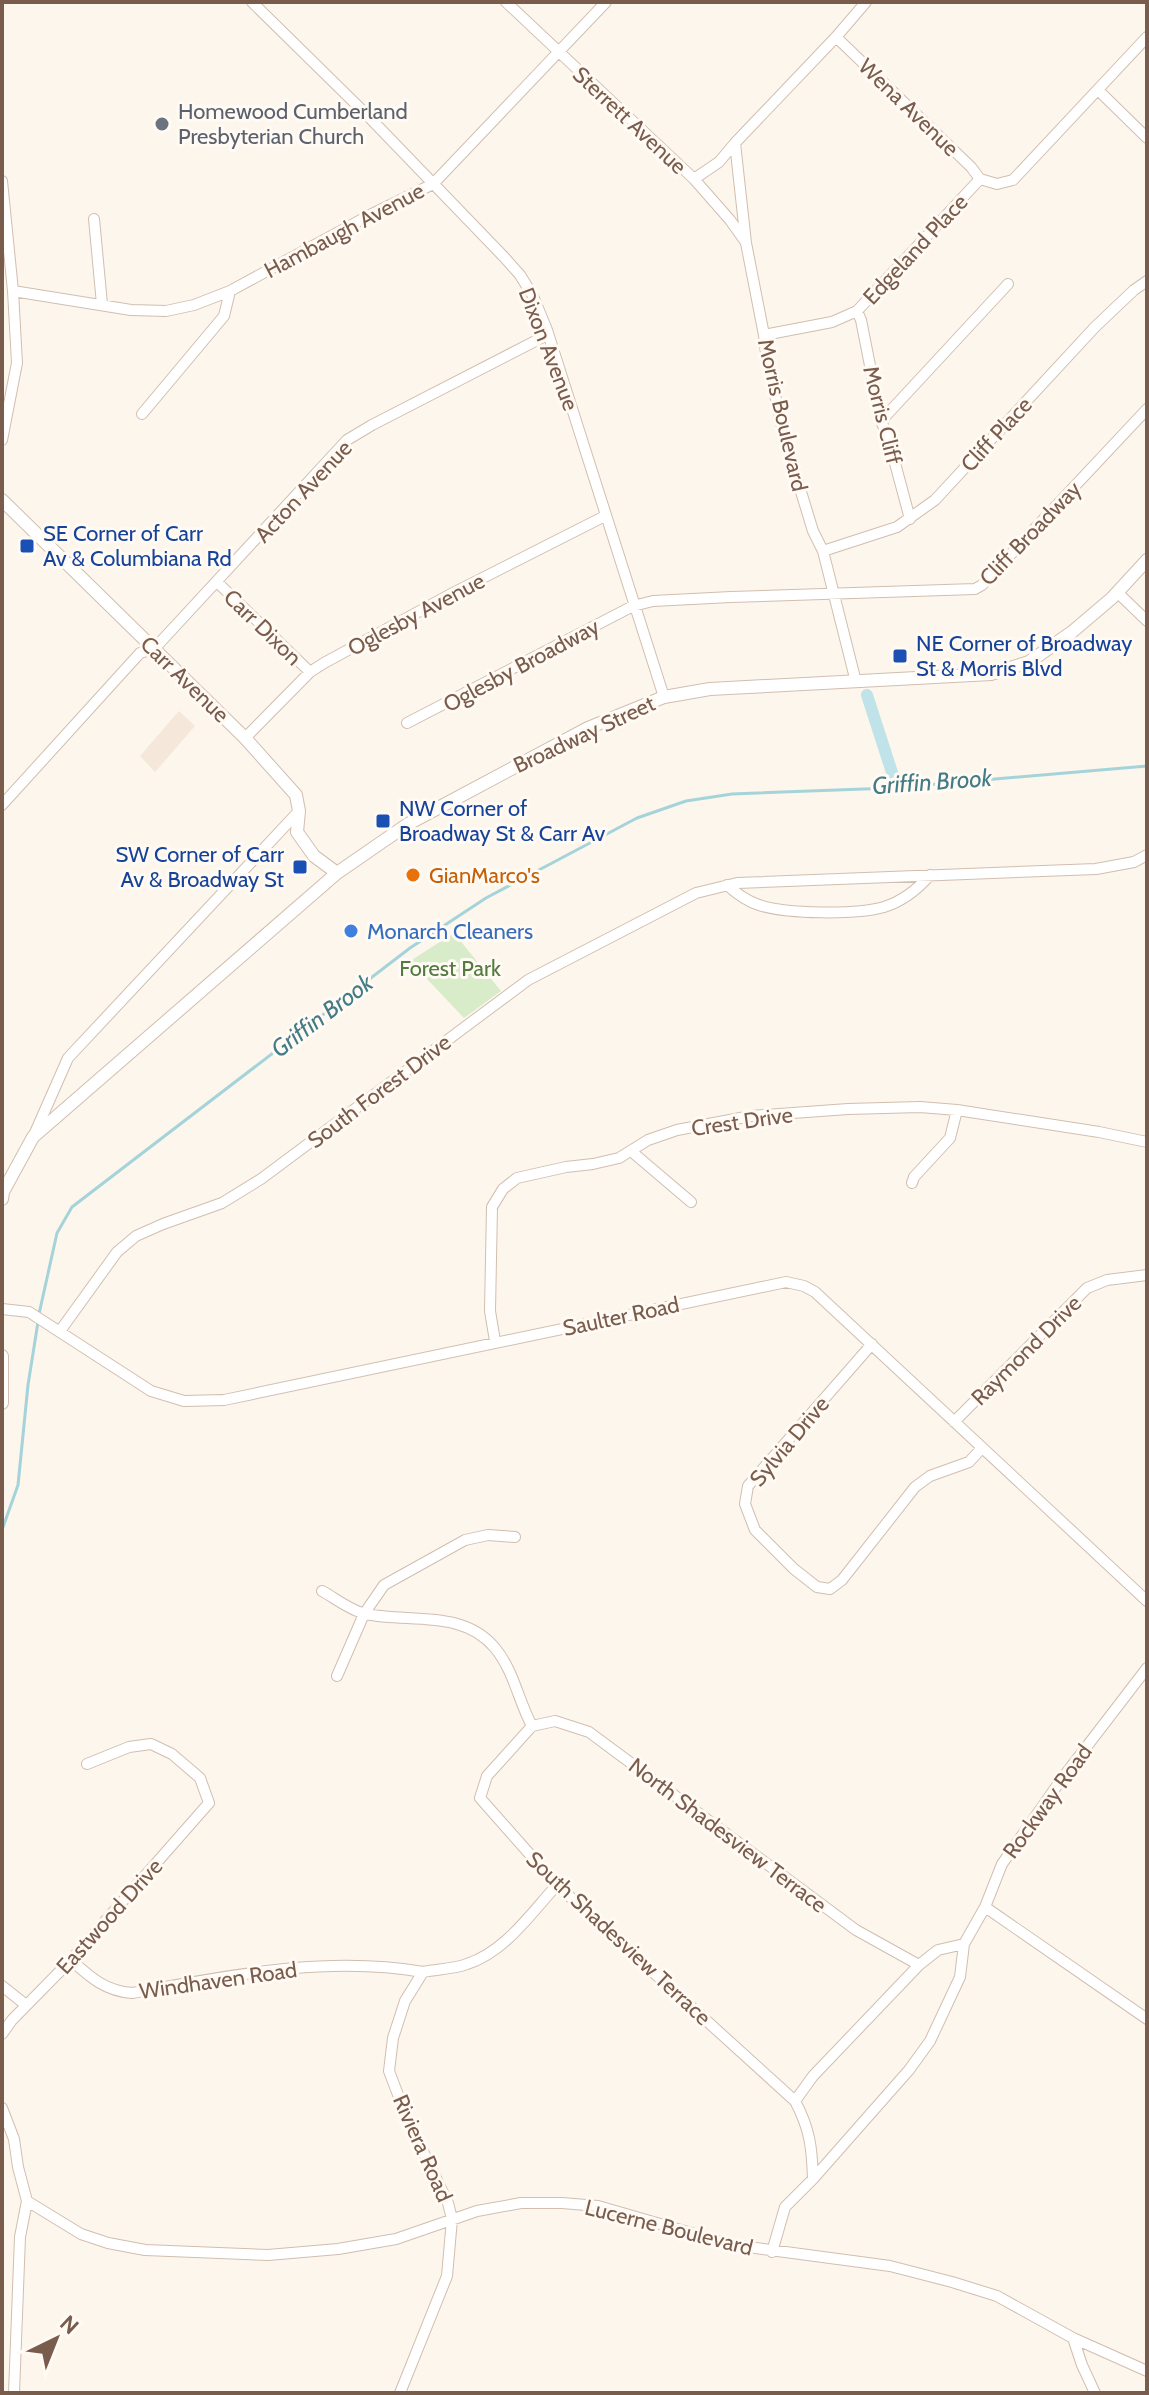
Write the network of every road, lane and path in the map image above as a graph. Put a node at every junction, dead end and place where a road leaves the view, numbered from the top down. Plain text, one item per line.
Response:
1 (252, 2) edge
2 (506, 2) edge
3 (606, 2) edge
4 (866, 2) edge
5 (836, 37) junction
6 (1147, 37) edge
7 (559, 54) junction
8 (1098, 90) junction
9 (1147, 138) edge
10 (735, 143) junction
11 (694, 179) junction
12 (980, 179) junction
13 (2, 181) edge
14 (433, 184) junction
15 (94, 219) dead end
16 (746, 243) junction
17 (1147, 281) edge
18 (1008, 284) dead end
19 (13, 291) junction
20 (230, 291) junction
21 (102, 304) junction
22 (857, 311) junction
23 (547, 335) junction
24 (764, 335) junction
25 (1147, 409) edge
26 (142, 414) dead end
27 (881, 421) junction
28 (2, 440) edge
29 (2, 500) edge
30 (605, 516) junction
31 (910, 519) junction
32 (823, 551) junction
33 (1147, 560) edge
34 (217, 582) junction
35 (1117, 592) junction
36 (834, 593) junction
37 (633, 606) junction
38 (1147, 621) edge
39 (154, 649) junction
40 (310, 672) junction
41 (856, 682) junction
42 (664, 697) junction
43 (407, 723) dead end
44 (245, 738) junction
45 (2, 805) edge
46 (299, 811) junction
47 (1147, 855) edge
48 (337, 873) junction
49 (930, 875) junction
50 (727, 885) junction
51 (957, 1110) junction
52 (33, 1137) junction
53 (1147, 1142) edge
54 (631, 1151) junction
55 (912, 1183) dead end
56 (2, 1199) edge
57 (691, 1202) dead end
58 (1147, 1275) edge
59 (2, 1309) edge
60 (60, 1331) junction
61 (495, 1341) junction
62 (872, 1344) junction
63 (2, 1356) edge
64 (2, 1403) edge
65 (954, 1422) junction
66 (982, 1448) junction
67 (515, 1537) dead end
68 (322, 1591) dead end
69 (1147, 1601) edge
70 (364, 1614) junction
71 (1147, 1668) edge
72 (337, 1676) dead end
73 (532, 1726) junction
74 (87, 1764) dead end
75 (557, 1885) junction
76 (985, 1907) junction
77 (964, 1944) junction
78 (71, 1960) junction
79 (919, 1965) junction
80 (423, 1972) junction
81 (2, 1986) edge
82 (26, 2005) junction
83 (1147, 2019) edge
84 (2, 2034) edge
85 (795, 2101) junction
86 (2, 2108) edge
87 (813, 2179) junction
88 (27, 2201) junction
89 (452, 2219) junction
90 (772, 2252) junction
91 (1073, 2338) junction
92 (1147, 2371) edge
93 (14, 2393) edge
94 (400, 2393) edge
95 (1095, 2393) edge

1 - 14 street, Dixon Avenue
2 - 7 street, Sterrett Avenue
3 - 7 street, Hambaugh Avenue
4 - 5 street
5 - 10 street
5 - 12 street, Wena Avenue
6 - 8 street, Edgeland Place
7 - 11 street, Sterrett Avenue
7 - 14 street, Hambaugh Avenue
8 - 9 street
8 - 12 street, Edgeland Place
10 - 11 street
10 - 16 street, Morris Boulevard
11 - 16 street, Sterrett Avenue
12 - 22 street, Edgeland Place
13 - 19 street
14 - 20 street, Hambaugh Avenue
14 - 23 street, Dixon Avenue
15 - 21 street
16 - 24 street, Morris Boulevard
17 - 31 street, Cliff Place
18 - 27 street
19 - 21 street, Hambaugh Avenue
19 - 28 street
20 - 21 street, Hambaugh Avenue
20 - 26 street
22 - 24 street, Edgeland Place
22 - 27 street, Morris Cliff
23 - 30 street, Dixon Avenue
23 - 34 street, Acton Avenue
24 - 32 street, Morris Boulevard
25 - 36 street, Cliff Broadway
27 - 31 street, Morris Cliff
29 - 39 street, Carr Avenue
30 - 37 street, Dixon Avenue
30 - 40 street, Oglesby Avenue
31 - 32 street, Cliff Place
32 - 36 street, Morris Boulevard
33 - 35 street, Broadway Street
34 - 39 street, Acton Avenue
34 - 40 street, Carr Dixon
35 - 38 street
35 - 41 street, Broadway Street
36 - 37 street, Cliff Broadway
36 - 41 street, Morris Boulevard
37 - 42 street, Dixon Avenue
37 - 43 street, Oglesby Broadway
39 - 44 street, Carr Avenue
39 - 45 street, Acton Avenue
40 - 44 street, Oglesby Avenue
41 - 42 street, Broadway Street
42 - 48 street, Broadway Street
44 - 46 street, Carr Avenue
46 - 48 street, Carr Avenue
46 - 52 street
47 - 49 street, South Forest Drive
48 - 52 street, Broadway Street
49 - 50 street, South Forest Drive
49 - 50 street
50 - 60 street, South Forest Drive
51 - 53 street, Crest Drive
51 - 54 street, Crest Drive
51 - 55 street
52 - 56 street, Broadway Street
54 - 57 street
54 - 61 street, Crest Drive
58 - 65 street, Raymond Drive
59 - 60 street, Saulter Road
60 - 61 street, Saulter Road
61 - 62 street, Saulter Road
62 - 65 street, Saulter Road
62 - 66 street, Sylvia Drive
63 - 64 street
65 - 66 street, Saulter Road
66 - 69 street, Saulter Road
67 - 70 street
68 - 70 street
70 - 72 street
70 - 73 street
71 - 76 street, Rockway Road
73 - 75 street, South Shadesview Terrace
73 - 79 street, North Shadesview Terrace
74 - 78 street, Eastwood Drive
75 - 80 street
75 - 85 street, South Shadesview Terrace
76 - 77 street, Rockway Road
76 - 83 street
77 - 79 street
77 - 87 street, Rockway Road
78 - 80 street, Windhaven Road
78 - 82 street, Eastwood Drive
79 - 85 street
80 - 89 street, Riviera Road
81 - 82 street
82 - 84 street, Eastwood Drive
85 - 87 street
86 - 88 street
87 - 90 street, Rockway Road
88 - 89 street, Lucerne Boulevard
88 - 93 street
89 - 90 street, Lucerne Boulevard
89 - 94 street, Riviera Road
90 - 91 street, Lucerne Boulevard
91 - 92 street, Lucerne Boulevard
91 - 95 street

